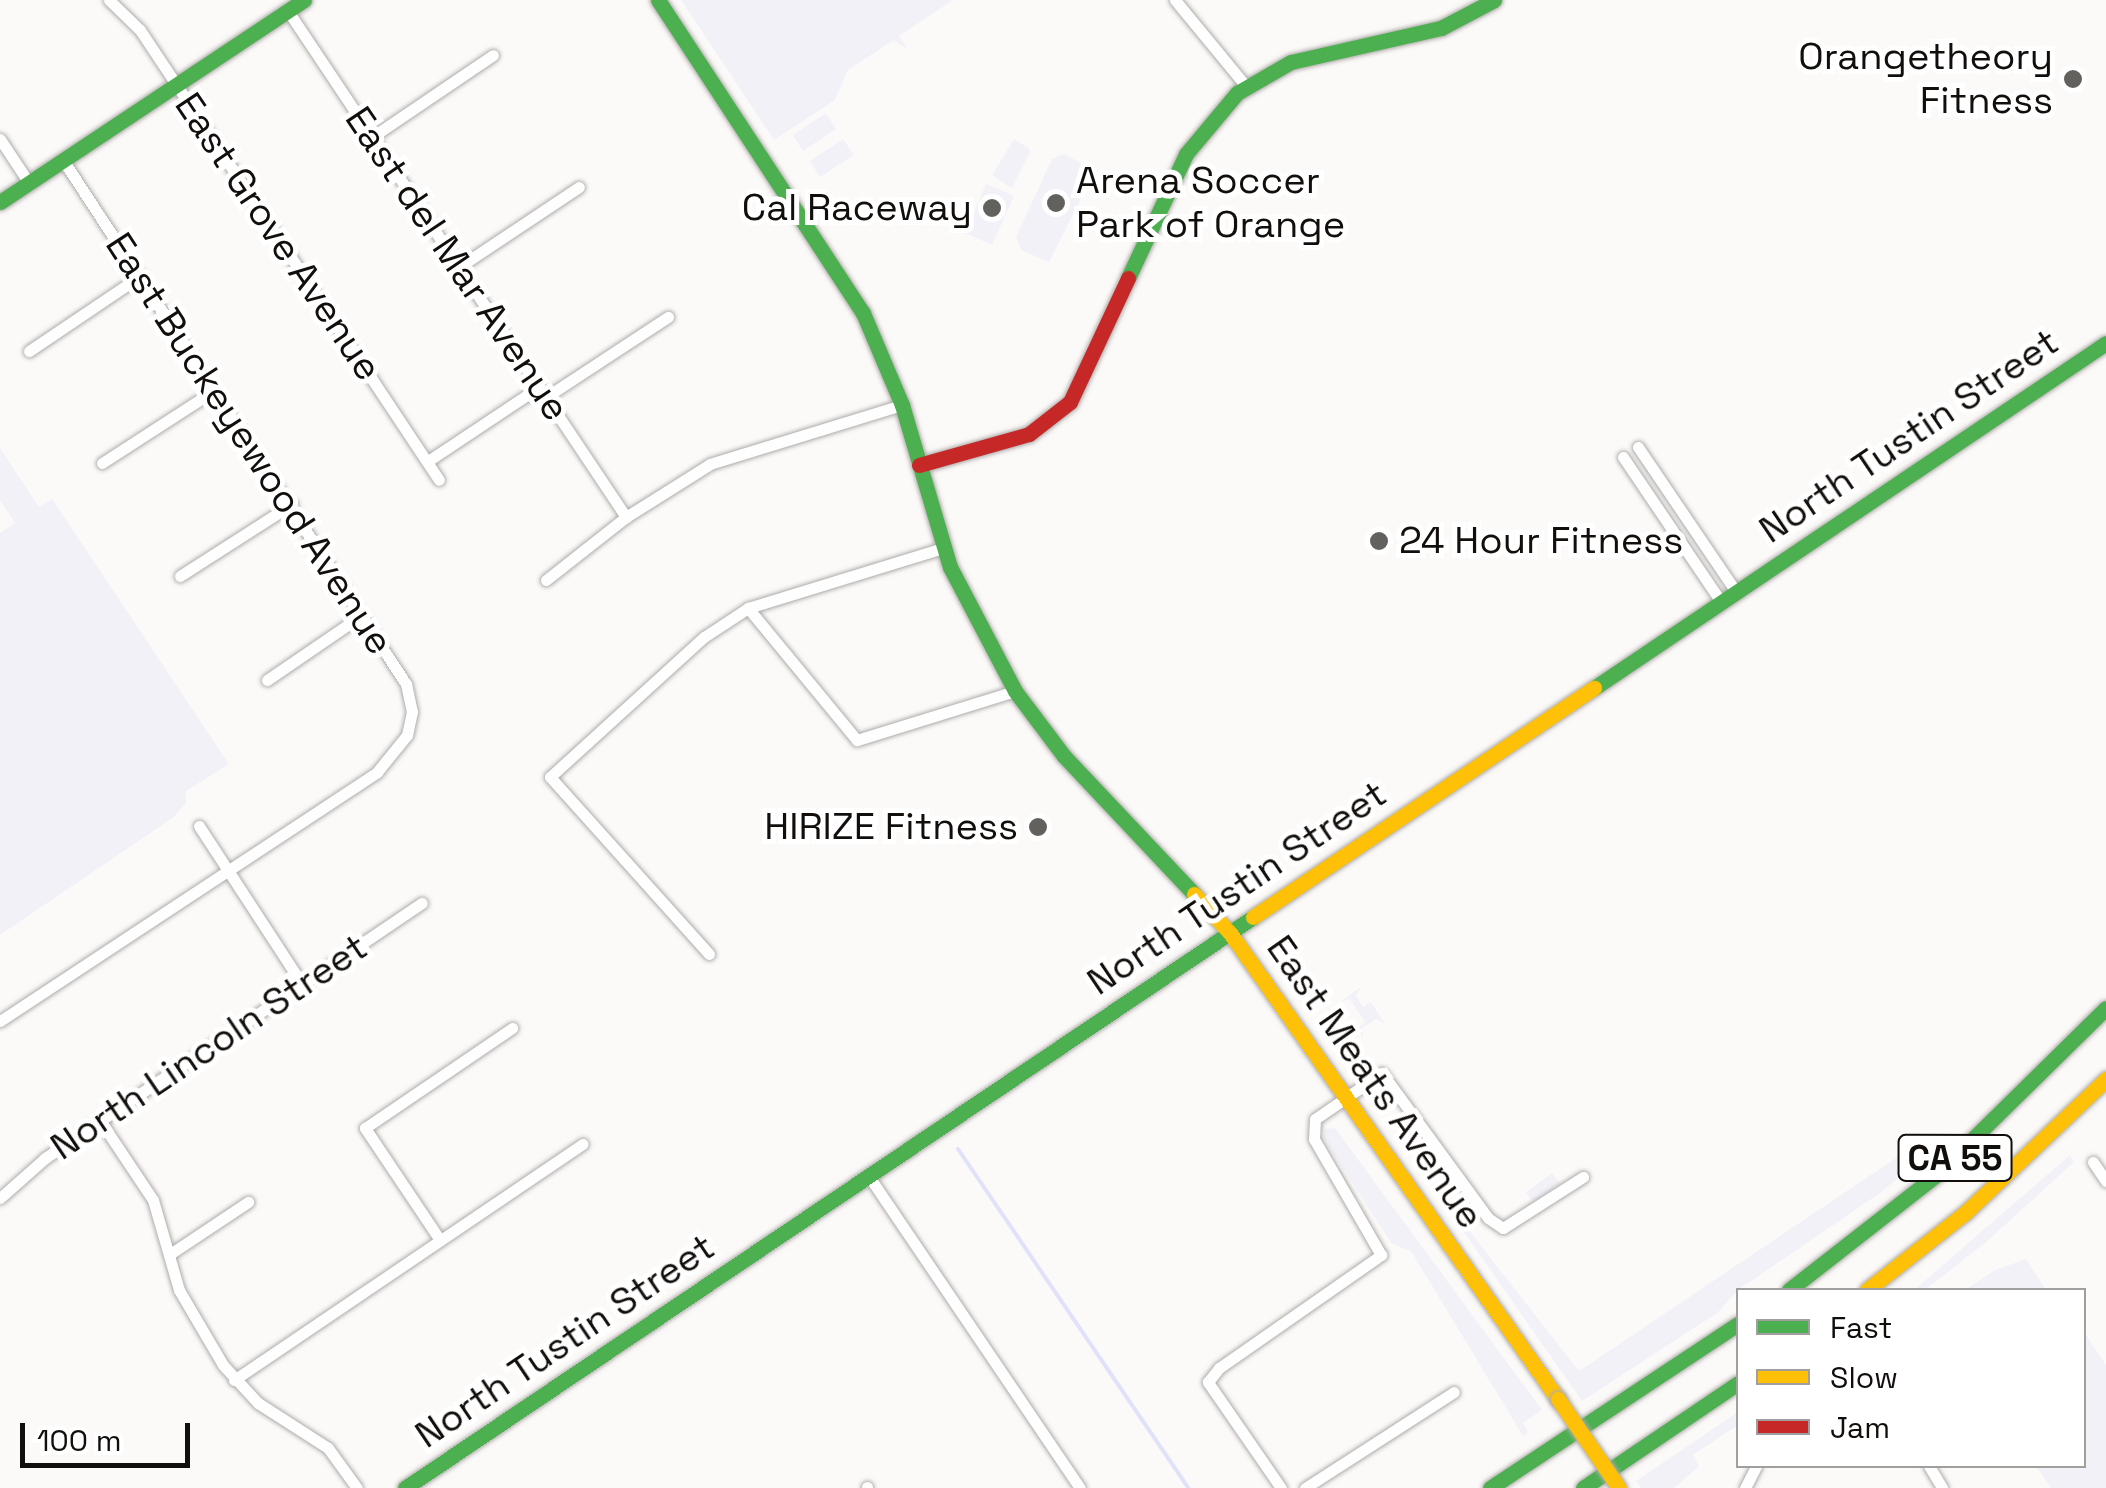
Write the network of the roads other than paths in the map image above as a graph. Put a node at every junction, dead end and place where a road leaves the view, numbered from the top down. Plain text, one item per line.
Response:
1 (108, 0) edge
2 (304, 0) edge
3 (658, 0) edge
4 (1176, 0) edge
5 (1494, 0) edge
6 (288, 11) junction
7 (493, 55) dead end
8 (176, 84) junction
9 (1246, 86) junction
10 (372, 136) junction
11 (0, 140) edge
12 (64, 160) junction
13 (29, 183) junction
14 (579, 187) dead end
15 (0, 202) edge
16 (459, 267) junction
17 (140, 276) junction
18 (668, 317) dead end
19 (2106, 342) edge
20 (29, 352) dead end
21 (215, 390) junction
22 (546, 397) junction
23 (902, 405) junction
24 (1638, 447) dead end
25 (1623, 458) dead end
26 (428, 462) junction
27 (102, 463) dead end
28 (919, 465) junction
29 (439, 480) dead end
30 (292, 504) junction
31 (626, 517) junction
32 (944, 548) junction
33 (180, 576) dead end
34 (546, 580) dead end
35 (1736, 592) junction
36 (1721, 602) junction
37 (748, 608) junction
38 (362, 615) junction
39 (267, 680) dead end
40 (1015, 691) junction
41 (200, 826) dead end
42 (228, 869) junction
43 (422, 903) dead end
44 (1230, 933) junction
45 (709, 954) dead end
46 (302, 984) junction
47 (2106, 1008) edge
48 (0, 1021) edge
49 (512, 1028) dead end
50 (2106, 1079) edge
51 (1344, 1098) junction
52 (102, 1122) junction
53 (583, 1144) dead end
54 (2093, 1162) dead end
55 (868, 1176) junction
56 (1583, 1177) dead end
57 (2106, 1181) edge
58 (0, 1198) edge
59 (248, 1202) dead end
60 (440, 1240) junction
61 (170, 1254) junction
62 (1791, 1288) edge
63 (1870, 1288) edge
64 (1736, 1325) edge
65 (234, 1380) junction
66 (1736, 1384) edge
67 (1454, 1392) dead end
68 (358, 1488) edge
69 (404, 1488) edge
70 (1080, 1488) edge
71 (1281, 1488) edge
72 (1306, 1488) edge
73 (1490, 1488) edge
74 (1582, 1488) edge
75 (1619, 1488) edge

1 - 8 street, East Grove Avenue
2 - 6 main road
3 - 23 main road, East Meats Avenue
4 - 9 street
5 - 9 main road
6 - 8 main road
6 - 10 street, East del Mar Avenue
7 - 10 street
8 - 12 main road
8 - 26 street, East Grove Avenue
9 - 28 main road
10 - 16 street, East del Mar Avenue
11 - 13 street
12 - 13 main road
12 - 17 street, East Buckeyewood Avenue
13 - 15 main road
14 - 16 street
16 - 22 street, East del Mar Avenue
17 - 20 street
17 - 21 street, East Buckeyewood Avenue
18 - 22 street
19 - 35 main road, North Tustin Street
21 - 27 street
21 - 30 street, East Buckeyewood Avenue
22 - 26 street
22 - 31 street, East del Mar Avenue
23 - 28 main road, East Meats Avenue
23 - 31 street
24 - 35 street
25 - 36 street
26 - 29 street, East Grove Avenue
28 - 32 main road, East Meats Avenue
30 - 33 street
30 - 38 street, East Buckeyewood Avenue
31 - 34 street
32 - 37 street
32 - 40 main road, East Meats Avenue
35 - 36 main road, North Tustin Street
36 - 44 main road, North Tustin Street
37 - 40 street
37 - 45 street
38 - 39 street
38 - 42 street, East Buckeyewood Avenue
40 - 44 main road, East Meats Avenue
41 - 42 street
42 - 46 street
42 - 48 street
43 - 46 street, North Lincoln Street
44 - 51 main road, East Meats Avenue
44 - 55 main road, North Tustin Street
46 - 52 street, North Lincoln Street
47 - 62 main road, CA 55
49 - 60 street
50 - 63 main road, CA 55
51 - 56 street
51 - 71 street
51 - 75 main road, East Meats Avenue, bridge
52 - 58 street, North Lincoln Street
52 - 61 street
53 - 60 street
54 - 57 street
55 - 69 main road, North Tustin Street
55 - 70 street
59 - 61 street
60 - 65 street
61 - 65 street
64 - 73 main road
65 - 68 street
66 - 74 main road
67 - 72 street

